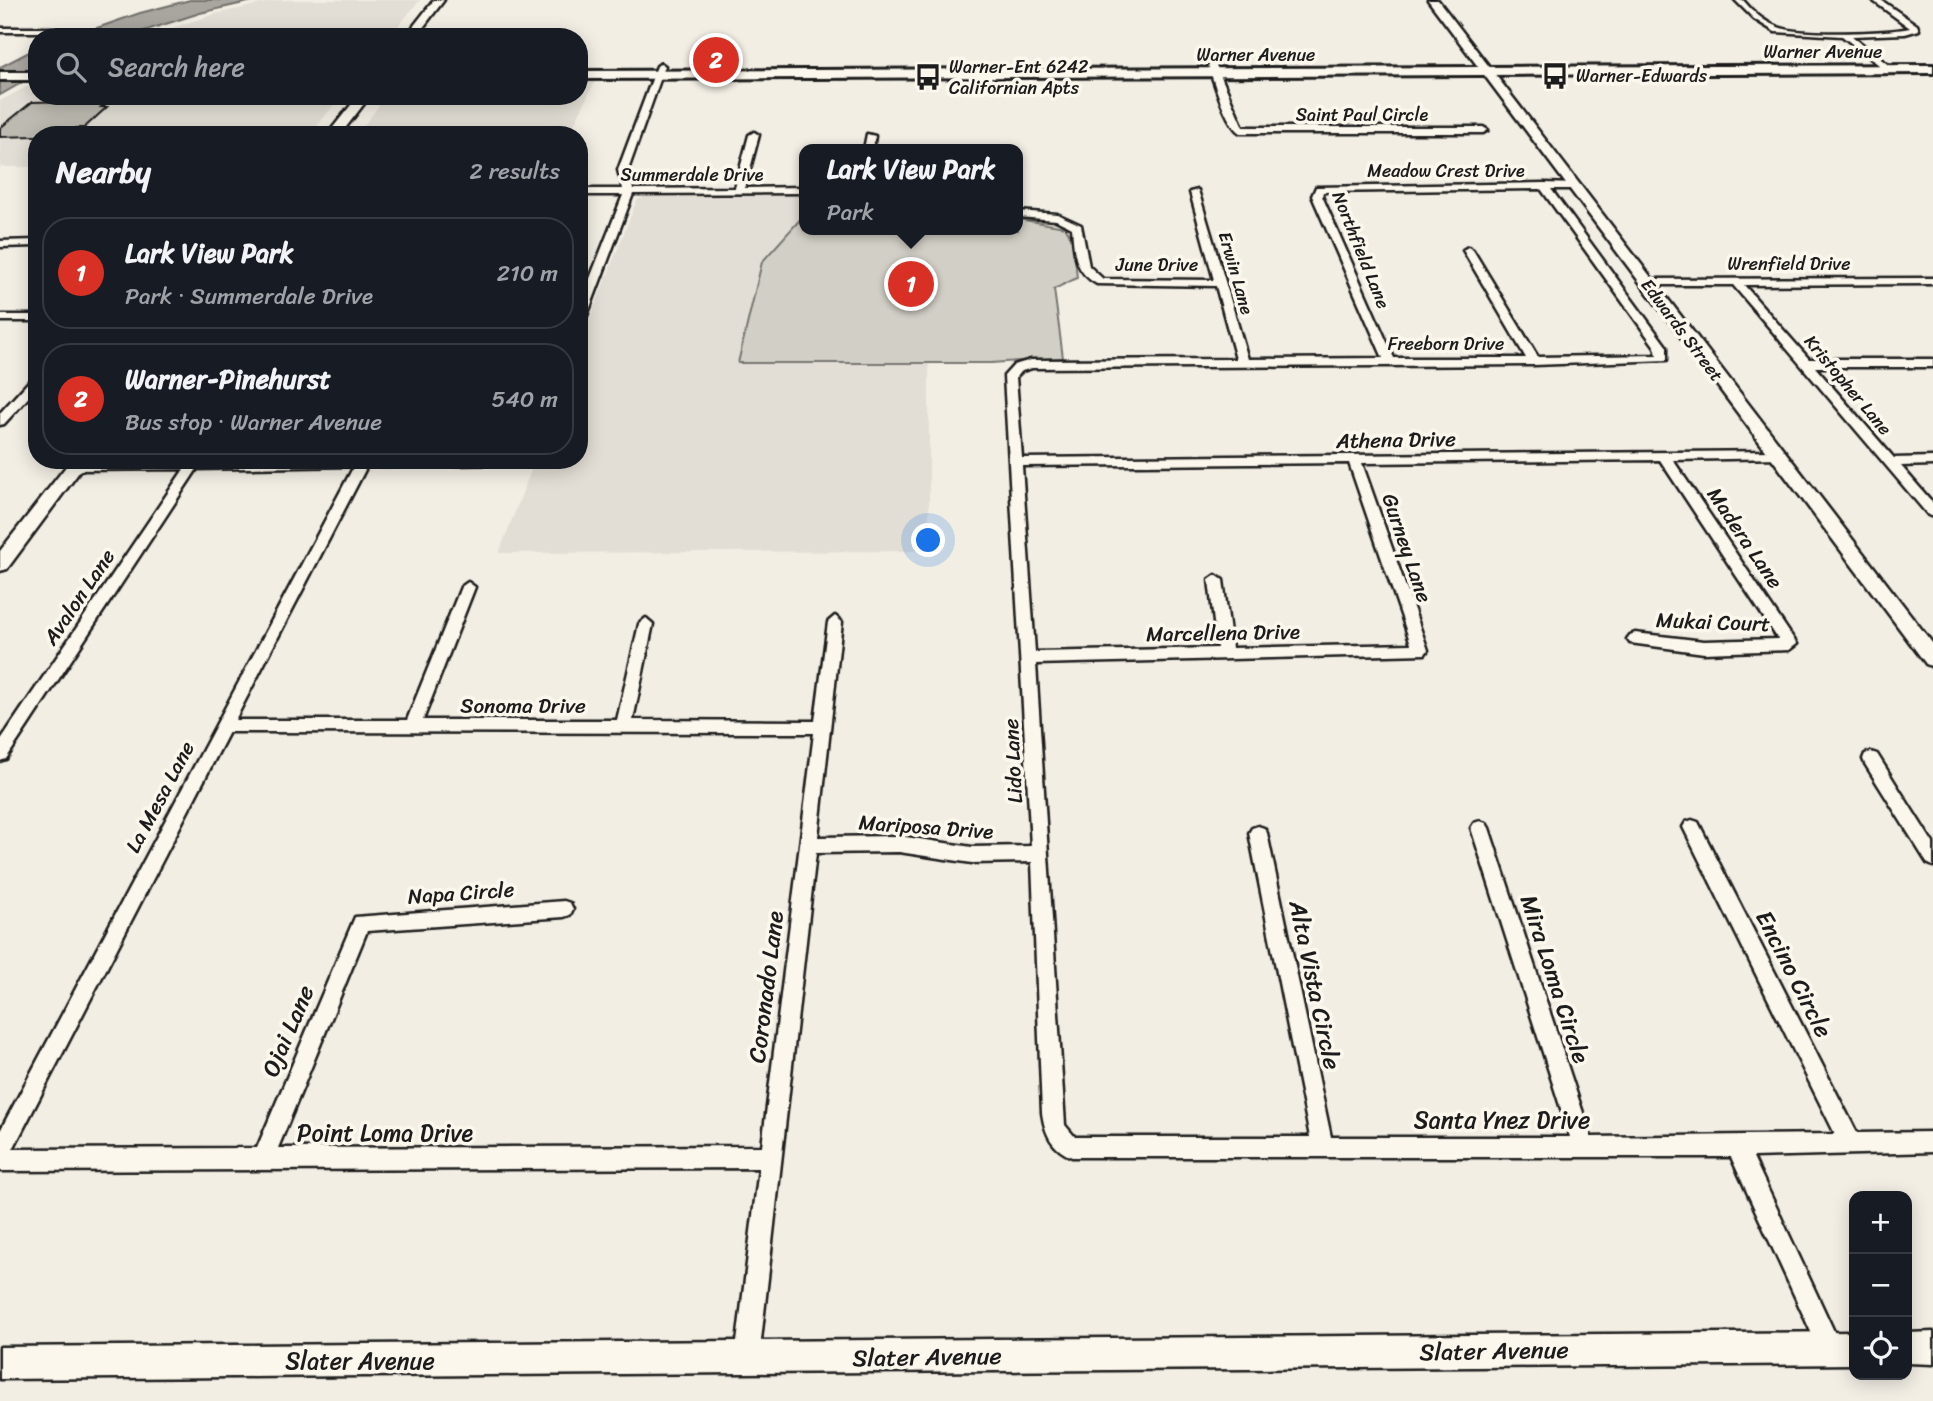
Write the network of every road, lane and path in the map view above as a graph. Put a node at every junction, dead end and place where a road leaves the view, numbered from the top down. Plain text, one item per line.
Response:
1 (439, 0) edge
2 (1433, 0) edge
3 (1739, 0) edge
4 (1876, 0) edge
5 (417, 28) edge
6 (0, 30) edge
7 (28, 30) edge
8 (1843, 33) junction
9 (1933, 61) edge
10 (1883, 65) junction
11 (1741, 66) junction
12 (0, 67) edge
13 (1483, 68) junction
14 (588, 69) edge
15 (1213, 69) junction
16 (1933, 69) edge
17 (659, 71) junction
18 (28, 72) edge
19 (28, 74) edge
20 (0, 76) edge
21 (357, 105) edge
22 (340, 126) edge
23 (1483, 130) dead end
24 (754, 135) dead end
25 (870, 136) dead end
26 (869, 144) edge
27 (1544, 186) junction
28 (1573, 186) junction
29 (1319, 189) joint
30 (739, 190) junction
31 (799, 190) edge
32 (629, 191) junction
33 (588, 192) edge
34 (1195, 192) dead end
35 (1023, 215) edge
36 (28, 243) edge
37 (0, 244) edge
38 (1468, 250) dead end
39 (1933, 281) edge
40 (1645, 282) junction
41 (1736, 282) junction
42 (1221, 283) junction
43 (588, 298) edge
44 (0, 318) edge
45 (28, 318) edge
46 (1534, 361) junction
47 (1390, 362) junction
48 (1243, 363) junction
49 (1807, 363) junction
50 (1933, 363) edge
51 (1018, 368) joint
52 (28, 388) edge
53 (7, 406) edge
54 (0, 421) edge
55 (1778, 455) junction
56 (1664, 456) junction
57 (1354, 459) junction
58 (1890, 461) junction
59 (1933, 461) edge
60 (1015, 462) junction
61 (73, 469) edge
62 (190, 469) edge
63 (359, 469) edge
64 (1933, 512) edge
65 (0, 564) edge
66 (1216, 580) dead end
67 (468, 587) dead end
68 (835, 622) dead end
69 (646, 624) dead end
70 (1635, 639) dead end
71 (1789, 644) joint
72 (1420, 650) joint
73 (1225, 654) junction
74 (1028, 658) junction
75 (1933, 659) edge
76 (223, 726) junction
77 (412, 727) junction
78 (623, 727) junction
79 (822, 727) junction
80 (0, 754) edge
81 (1871, 759) dead end
82 (1692, 827) dead end
83 (1480, 828) dead end
84 (1258, 833) dead end
85 (808, 845) junction
86 (1040, 854) junction
87 (1933, 858) edge
88 (564, 909) dead end
89 (361, 923) joint
90 (1933, 1142) edge
91 (1851, 1143) junction
92 (1584, 1146) junction
93 (1072, 1147) joint
94 (1323, 1147) junction
95 (1737, 1147) junction
96 (0, 1152) edge
97 (769, 1157) junction
98 (0, 1160) edge
99 (263, 1160) junction
100 (1842, 1348) edge
101 (1912, 1348) edge
102 (1933, 1348) edge
103 (747, 1358) junction
104 (0, 1363) edge

1 - 5 main road
2 - 13 main road, Edwards Street
3 - 8 street
4 - 8 street
6 - 7 street
8 - 10 street
9 - 10 main road, Warner Avenue
10 - 11 main road, Warner Avenue
10 - 11 main road, Warner Avenue
10 - 16 main road, Warner Avenue
11 - 13 main road, Warner Avenue
11 - 13 main road, Warner Avenue
12 - 18 main road
13 - 15 main road, Warner Avenue
13 - 28 main road, Edwards Street
14 - 17 main road, Warner Avenue
15 - 17 main road, Warner Avenue
15 - 23 street, Saint Paul Circle
17 - 32 street
19 - 20 main road
21 - 22 main road
24 - 30 street
25 - 26 street
27 - 28 street, Meadow Crest Drive
27 - 29 street, Meadow Crest Drive
27 - 46 street, Freeborn Drive
28 - 40 main road, Edwards Street
29 - 47 street, Northfield Lane
30 - 31 street, Summerdale Drive
30 - 32 street, Summerdale Drive
32 - 33 street, Summerdale Drive
32 - 43 street
34 - 42 street, Erwin Lane
35 - 42 street, June Drive
36 - 37 street
38 - 46 street
39 - 41 street, Wrenfield Drive
40 - 41 street, Wrenfield Drive
40 - 55 main road, Edwards Street
41 - 49 street, Kristopher Lane
42 - 48 street, Erwin Lane
44 - 45 street
46 - 47 street, Freeborn Drive
47 - 48 street, Freeborn Drive
48 - 51 street, Freeborn Drive
49 - 50 street
49 - 58 street, Kristopher Lane
51 - 60 street, Lido Lane
52 - 53 street
53 - 54 street
55 - 56 street, Athena Drive
55 - 75 main road, Edwards Street
56 - 57 street, Athena Drive
56 - 71 street, Madera Lane
57 - 60 street, Athena Drive
57 - 72 street, Gurney Lane
58 - 59 street
58 - 64 street, Kristopher Lane
60 - 74 street, Lido Lane
61 - 65 main road
62 - 80 street, Avalon Lane
63 - 76 street, La Mesa Lane
66 - 73 street
67 - 77 street
68 - 79 street, Coronado Lane
69 - 78 street
70 - 71 street, Mukai Court
72 - 73 street, Marcellena Drive
73 - 74 street, Marcellena Drive
74 - 86 street, Lido Lane
76 - 77 street, Sonoma Drive
76 - 96 street, La Mesa Lane
77 - 78 street, Sonoma Drive
78 - 79 street, Sonoma Drive
79 - 85 street, Coronado Lane
81 - 87 street
82 - 91 street, Encino Circle
83 - 92 street, Mira Loma Circle
84 - 94 street, Alta Vista Circle
85 - 86 street, Mariposa Drive
85 - 97 street, Coronado Lane
86 - 93 street, Lido Lane
88 - 89 street, Napa Circle
89 - 99 street, Ojai Lane
90 - 91 street, Santa Ynez Drive
91 - 95 street, Santa Ynez Drive
92 - 94 street, Santa Ynez Drive
92 - 95 street, Santa Ynez Drive
93 - 94 street, Santa Ynez Drive
95 - 100 street
97 - 99 street, Point Loma Drive
97 - 103 street, Coronado Lane
98 - 99 street, Point Loma Drive
100 - 103 main road, Slater Avenue
101 - 102 main road
103 - 104 main road, Slater Avenue

